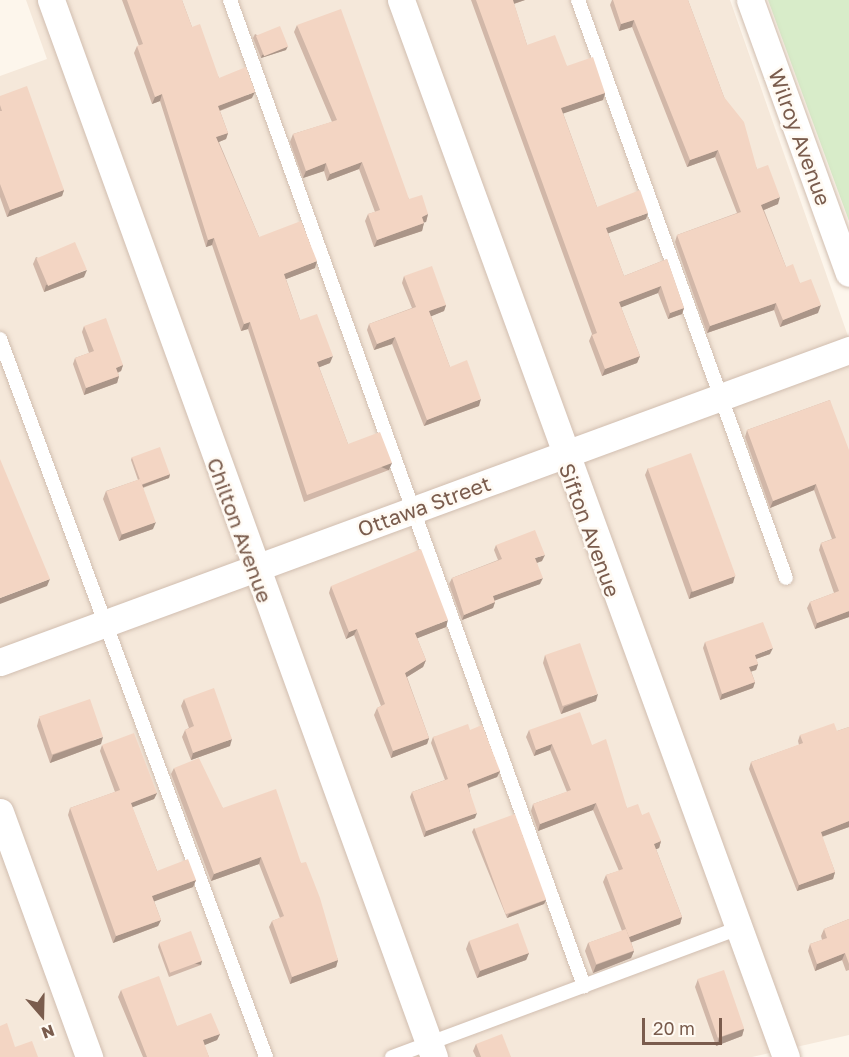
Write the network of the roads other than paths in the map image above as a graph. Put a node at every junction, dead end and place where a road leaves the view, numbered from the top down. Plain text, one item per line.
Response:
1 (51, 0) edge
2 (230, 0) edge
3 (401, 0) edge
4 (578, 0) edge
5 (750, 0) edge
6 (849, 273) edge
7 (0, 339) edge
8 (849, 350) edge
9 (718, 398) junction
10 (562, 455) junction
11 (412, 510) junction
12 (253, 567) junction
13 (786, 578) dead end
14 (102, 623) junction
15 (0, 662) edge
16 (0, 812) edge
17 (739, 927) junction
18 (584, 986) junction
19 (432, 1050) edge
20 (89, 1057) edge
21 (266, 1057) edge
22 (392, 1057) edge
23 (786, 1057) edge

1 - 12 street, Chilton Avenue
2 - 11 lane
3 - 10 street, Sifton Avenue
4 - 9 lane
5 - 6 street, Wilroy Avenue
7 - 14 lane
8 - 9 street, Ottawa Street
9 - 10 street, Ottawa Street
9 - 13 lane
10 - 11 street, Ottawa Street
10 - 17 street, Sifton Avenue
11 - 12 street, Ottawa Street
11 - 18 lane
12 - 14 street, Ottawa Street
12 - 19 street, Chilton Avenue
14 - 15 street, Ottawa Street
14 - 21 lane
16 - 20 street
17 - 18 lane
17 - 23 street, Sifton Avenue
18 - 19 lane
19 - 22 lane

